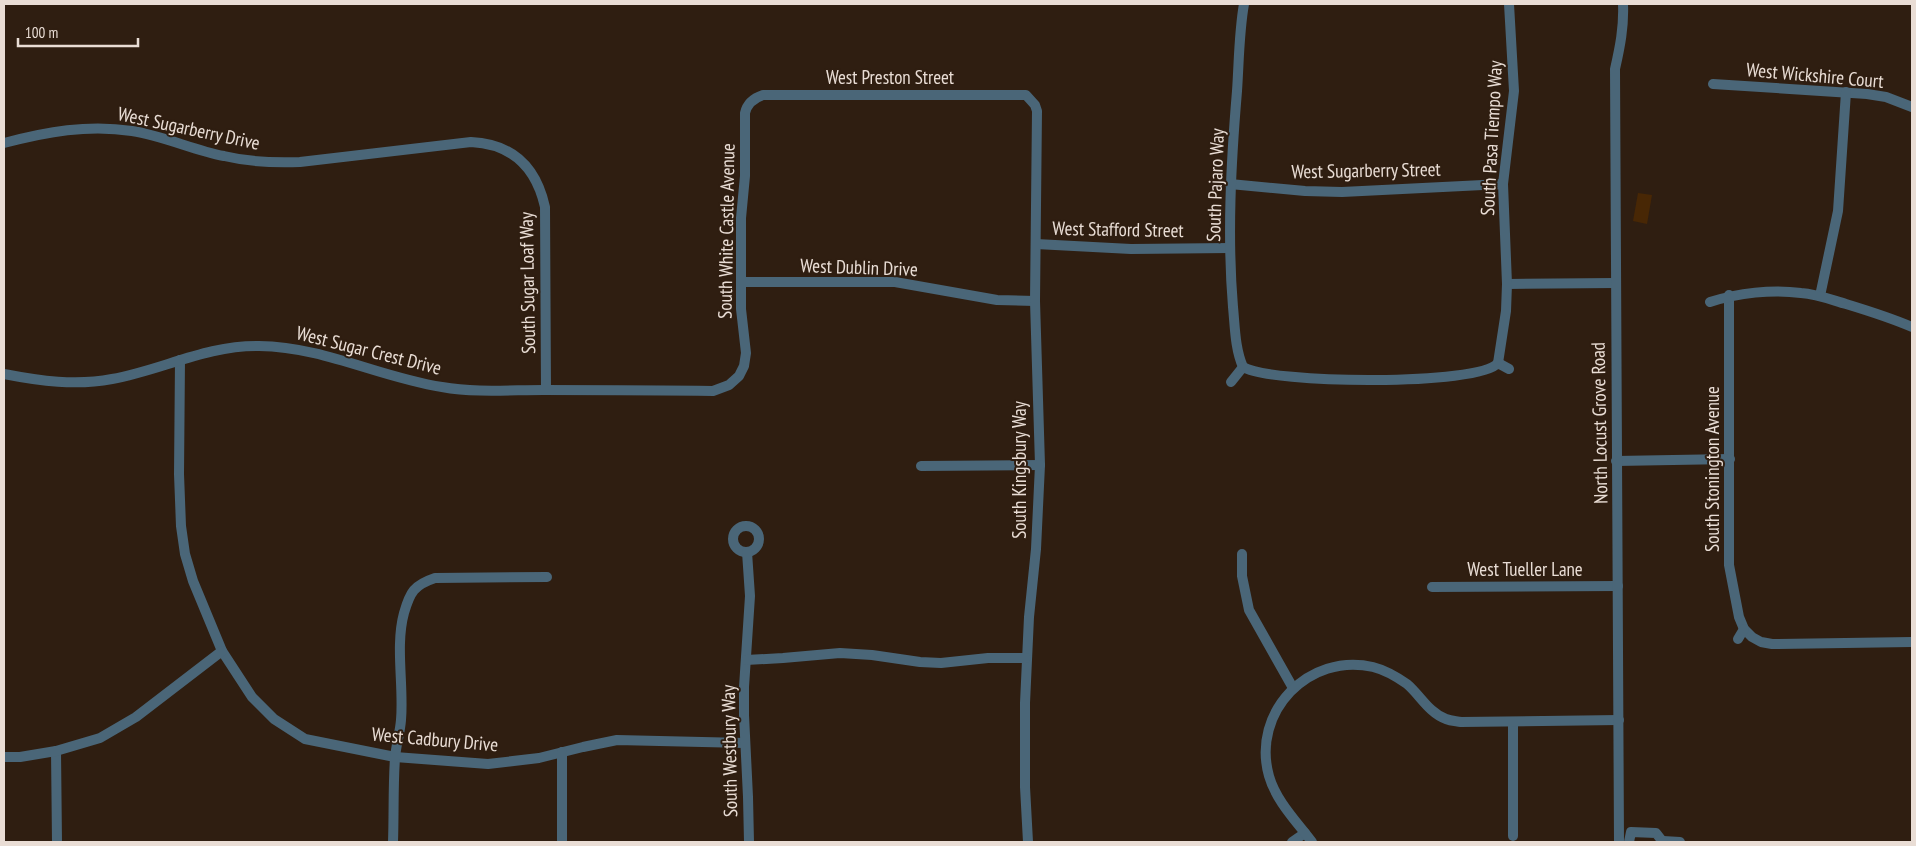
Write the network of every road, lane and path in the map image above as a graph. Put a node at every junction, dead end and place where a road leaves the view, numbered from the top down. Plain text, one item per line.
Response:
1 (1244, 4) edge
2 (1509, 4) edge
3 (1623, 4) edge
4 (1714, 84) dead end
5 (1846, 92) junction
6 (1030, 100) joint
7 (750, 103) joint
8 (1912, 107) edge
9 (4, 143) edge
10 (515, 156) joint
11 (1230, 184) junction
12 (1503, 184) junction
13 (1036, 244) junction
14 (1230, 248) junction
15 (741, 282) junction
16 (1507, 284) junction
17 (1615, 284) junction
18 (1729, 296) junction
19 (1820, 296) junction
20 (1035, 301) junction
21 (1710, 302) dead end
22 (1912, 326) edge
23 (180, 360) junction
24 (1498, 363) junction
25 (1243, 367) junction
26 (1509, 369) dead end
27 (4, 374) edge
28 (1231, 382) dead end
29 (729, 385) joint
30 (546, 390) junction
31 (1730, 459) junction
32 (1616, 461) junction
33 (1040, 465) junction
34 (921, 466) dead end
35 (747, 552) dead end
36 (1242, 554) dead end
37 (547, 577) dead end
38 (1618, 586) junction
39 (1432, 587) dead end
40 (1744, 629) junction
41 (1738, 638) dead end
42 (1912, 642) edge
43 (222, 651) junction
44 (1026, 658) junction
45 (746, 660) junction
46 (1293, 688) junction
47 (1619, 720) junction
48 (1513, 722) junction
49 (745, 743) junction
50 (56, 751) junction
51 (562, 752) junction
52 (4, 757) edge
53 (395, 757) junction
54 (1305, 833) junction
55 (1513, 836) dead end
56 (1624, 841) edge
57 (58, 842) edge
58 (393, 842) edge
59 (562, 842) edge
60 (749, 842) edge
61 (1028, 842) edge
62 (1292, 842) edge
63 (1312, 842) edge
64 (1663, 842) edge
65 (1680, 842) edge

1 - 11 street, South Pajaro Way
2 - 12 street, South Pasa Tiempo Way
3 - 17 street, North Locust Grove Road
4 - 5 street, West Wickshire Court
5 - 8 street, West Wickshire Court
5 - 19 street
6 - 7 street, West Preston Street
6 - 13 street, South Kingsbury Way
7 - 15 street, South White Castle Avenue
9 - 10 street, West Sugarberry Drive
10 - 30 street, South Sugar Loaf Way
11 - 12 street, West Sugarberry Street
11 - 14 street, South Pajaro Way
12 - 16 street, South Pasa Tiempo Way
13 - 14 street, West Stafford Street
13 - 20 street, South Kingsbury Way
14 - 25 street, South Pajaro Way
15 - 20 street, West Dublin Drive
15 - 29 street, South White Castle Avenue
16 - 17 street
16 - 24 street, South Pasa Tiempo Way
17 - 32 street, North Locust Grove Road
18 - 19 street
18 - 21 street
18 - 31 street, South Stonington Avenue
19 - 22 street
20 - 33 street, South Kingsbury Way
23 - 27 street, West Sugar Crest Drive
23 - 30 street, West Sugar Crest Drive
23 - 43 street, West Cadbury Drive
24 - 25 street
24 - 26 street
25 - 28 street
29 - 30 street, West Sugar Crest Drive
31 - 32 street
31 - 40 street, South Stonington Avenue
32 - 38 street, North Locust Grove Road
33 - 34 street
33 - 44 street, South Kingsbury Way
35 - 45 street, South Westbury Way
36 - 46 street
37 - 53 street
38 - 39 street, West Tueller Lane
38 - 47 street, North Locust Grove Road
40 - 41 street
40 - 42 street
43 - 50 street
43 - 53 street, West Cadbury Drive
44 - 45 street
44 - 61 street, South Kingsbury Way
45 - 49 street, South Westbury Way
46 - 48 street
46 - 54 street
47 - 48 street
47 - 56 street, North Locust Grove Road
48 - 55 street
49 - 51 street, West Cadbury Drive
49 - 60 street, South Westbury Way
50 - 52 street
50 - 57 street
51 - 53 street, West Cadbury Drive
51 - 59 street
53 - 58 street
54 - 62 street
54 - 63 street
56 - 64 street
64 - 65 street

